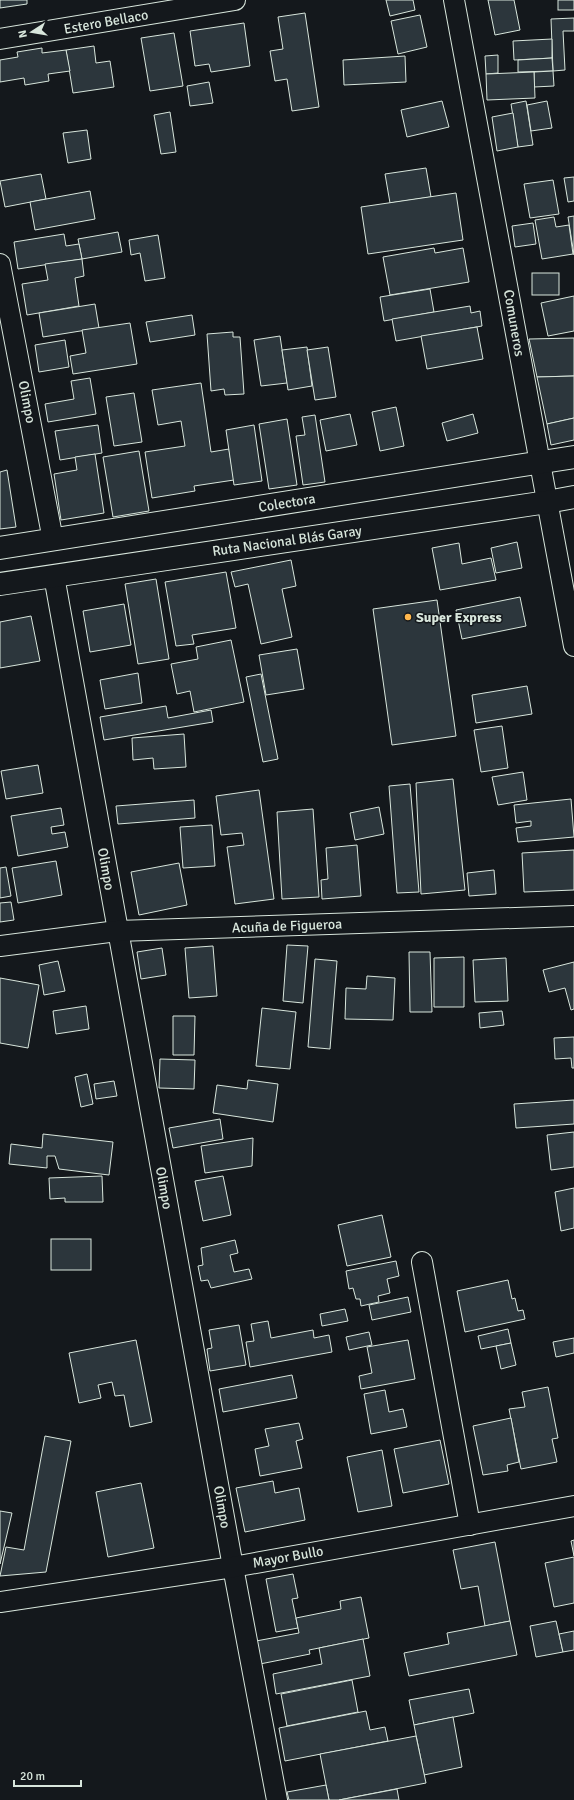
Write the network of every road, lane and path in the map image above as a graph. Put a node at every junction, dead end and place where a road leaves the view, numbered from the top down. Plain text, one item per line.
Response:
1 (235, 0) edge
2 (454, 0) edge
3 (0, 39) edge
4 (0, 264) edge
5 (3, 294) edge
6 (574, 457) edge
7 (540, 464) junction
8 (574, 497) edge
9 (547, 502) junction
10 (53, 540) junction
11 (0, 548) edge
12 (54, 576) junction
13 (0, 584) edge
14 (574, 646) edge
15 (574, 916) edge
16 (117, 931) junction
17 (0, 946) edge
18 (422, 1262) dead end
19 (574, 1506) edge
20 (470, 1525) junction
21 (233, 1567) junction
22 (0, 1602) edge
23 (277, 1800) edge

1 - 3 street, Estero Bellaco
2 - 7 street, Comuneros
4 - 5 street, Olimpo
5 - 10 street, Olimpo
6 - 7 main road, Colectora
7 - 9 street, Comuneros
7 - 10 main road, Colectora
8 - 9 main road, Ruta Nacional Blás Garay
9 - 12 main road, Ruta Nacional Blás Garay
9 - 14 street, Comuneros
10 - 11 main road, Colectora
12 - 13 main road, Ruta Nacional Blás Garay
12 - 16 street, Olimpo
15 - 16 street, Acuña de Figueroa
16 - 17 street, Acuña de Figueroa
16 - 21 street, Olimpo
18 - 20 street
19 - 20 street, Mayor Bullo
20 - 21 street, Mayor Bullo
21 - 22 street, Mayor Bullo
21 - 23 street, Olimpo

